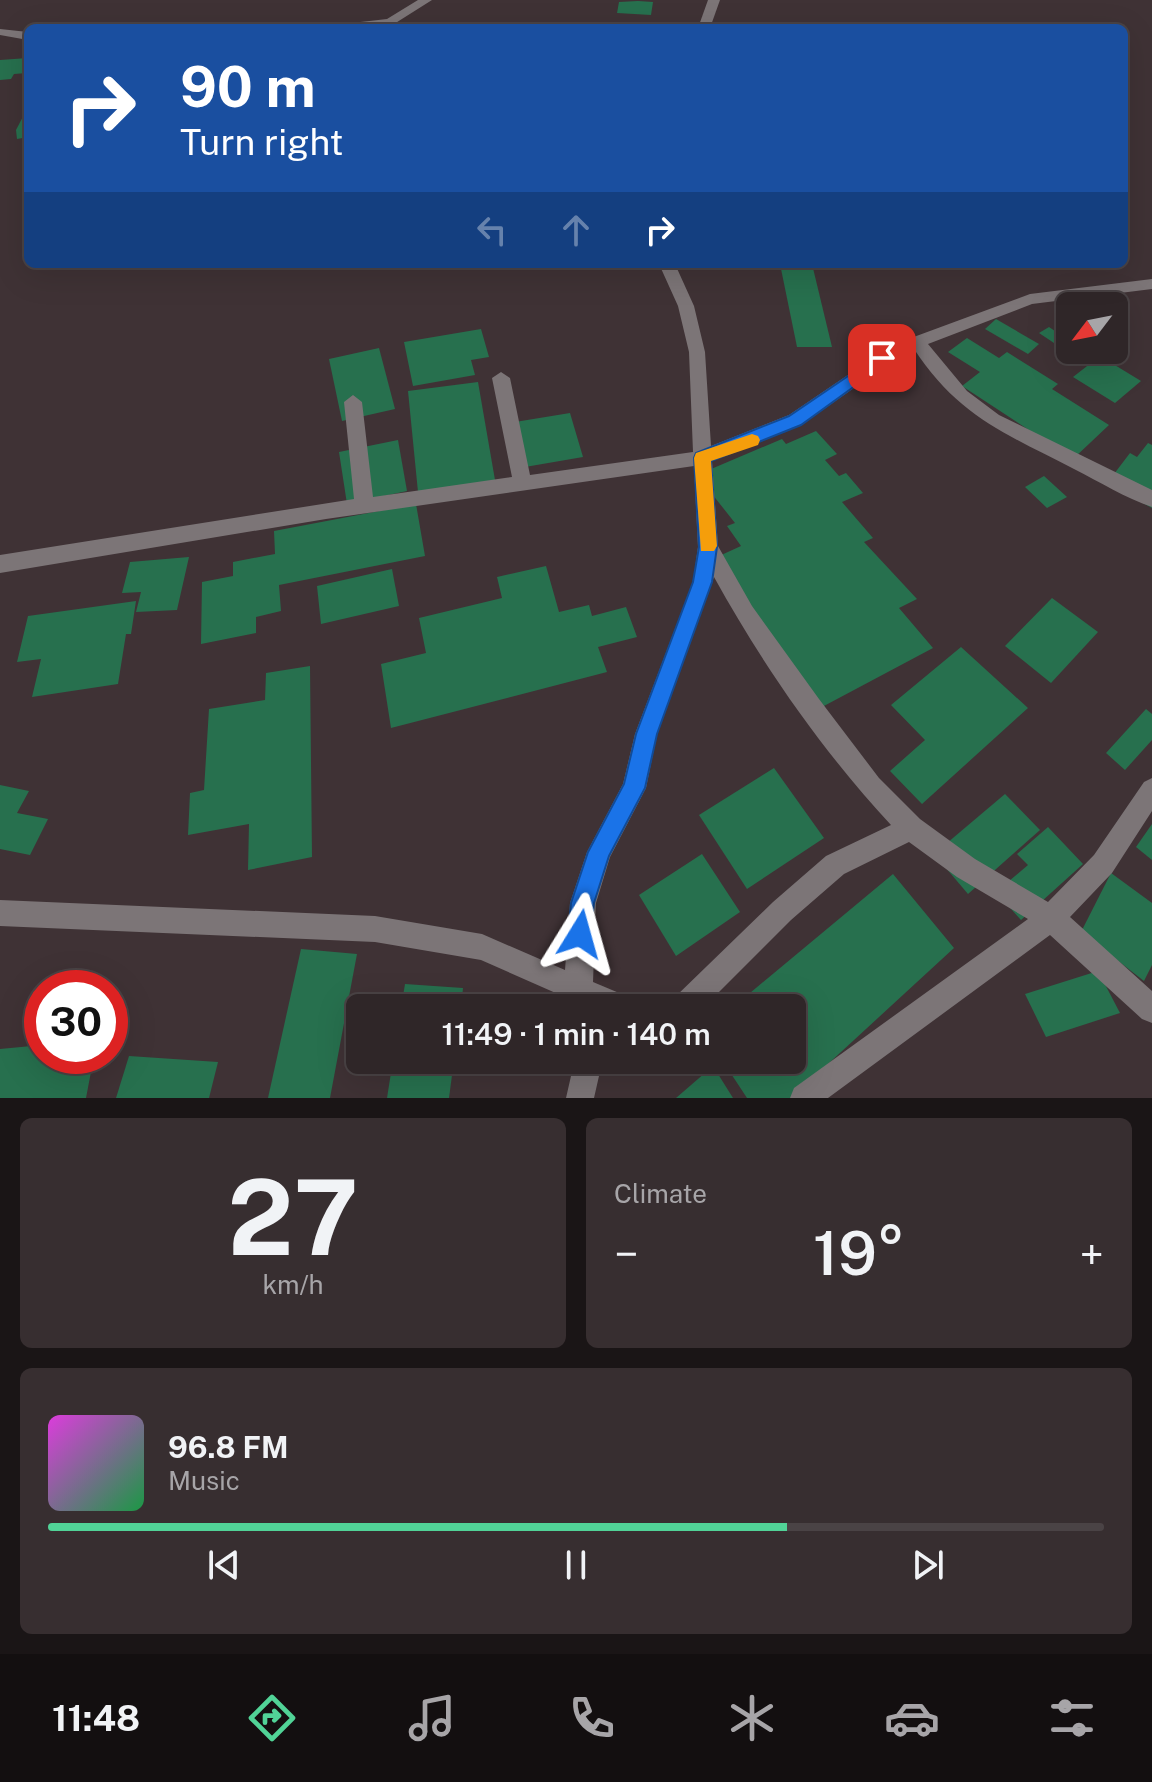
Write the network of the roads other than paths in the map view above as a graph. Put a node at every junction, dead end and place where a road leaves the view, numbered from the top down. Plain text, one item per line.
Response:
1 (426, 0) edge
2 (714, 0) edge
3 (371, 24) edge
4 (705, 24) edge
5 (0, 32) edge
6 (24, 35) edge
7 (669, 268) edge
8 (1152, 284) edge
9 (918, 342) junction
10 (501, 378) dead end
11 (353, 402) dead end
12 (702, 458) junction
13 (523, 484) junction
14 (1152, 499) edge
15 (364, 506) junction
16 (708, 547) junction
17 (0, 564) edge
18 (1152, 790) edge
19 (911, 828) junction
20 (0, 913) edge
21 (1051, 918) junction
22 (569, 994) edge
23 (580, 994) edge
24 (698, 994) edge
25 (1152, 1009) edge
26 (585, 1074) edge
27 (580, 1098) edge
28 (804, 1098) edge

1 - 3 street
2 - 4 street
5 - 6 street
7 - 12 street
8 - 9 street
9 - 12 street
9 - 14 street
10 - 13 street
11 - 15 street
12 - 13 street
12 - 16 street
13 - 15 street
15 - 17 street
16 - 19 street
16 - 23 street
18 - 21 street
19 - 21 street
19 - 24 street
20 - 22 street
21 - 25 street
21 - 28 street
26 - 27 street

